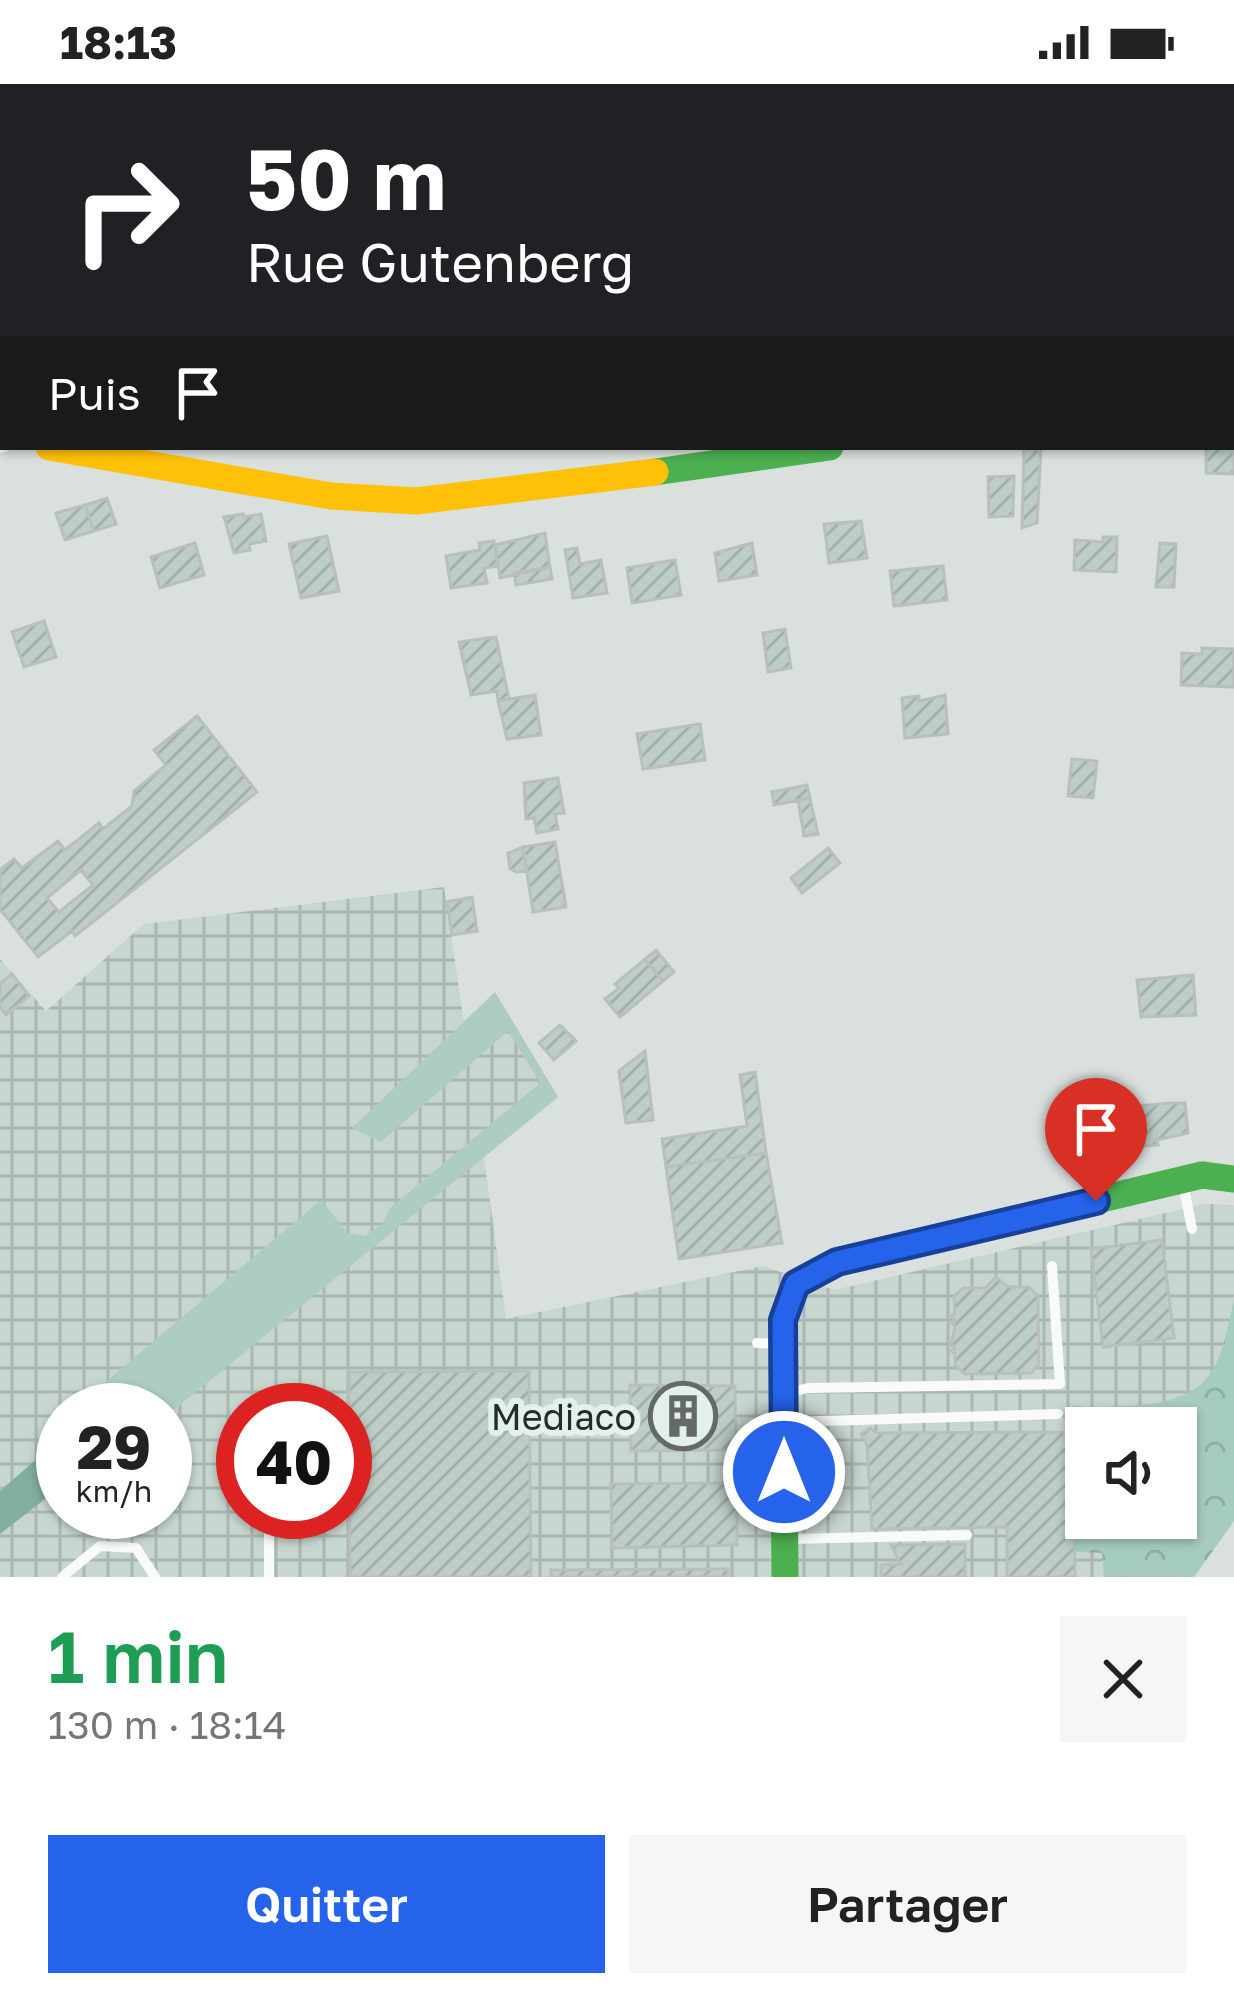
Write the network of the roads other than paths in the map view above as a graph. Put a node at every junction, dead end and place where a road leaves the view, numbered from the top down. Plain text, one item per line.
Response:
1 (66, 450) edge
2 (809, 450) edge
3 (1234, 1162) edge
4 (1192, 1178) junction
5 (1234, 1179) edge
6 (1192, 1229) dead end
7 (1052, 1266) dead end
8 (784, 1408) junction
9 (1058, 1414) dead end
10 (967, 1535) dead end
11 (268, 1539) edge
12 (784, 1539) junction
13 (62, 1577) edge
14 (155, 1577) edge
15 (269, 1577) edge
16 (785, 1577) edge

1 - 2 street
3 - 4 street
4 - 5 street
4 - 6 lane
4 - 8 street
7 - 8 lane
8 - 9 lane
8 - 12 street
10 - 12 lane
11 - 15 lane
12 - 16 street
13 - 14 lane

